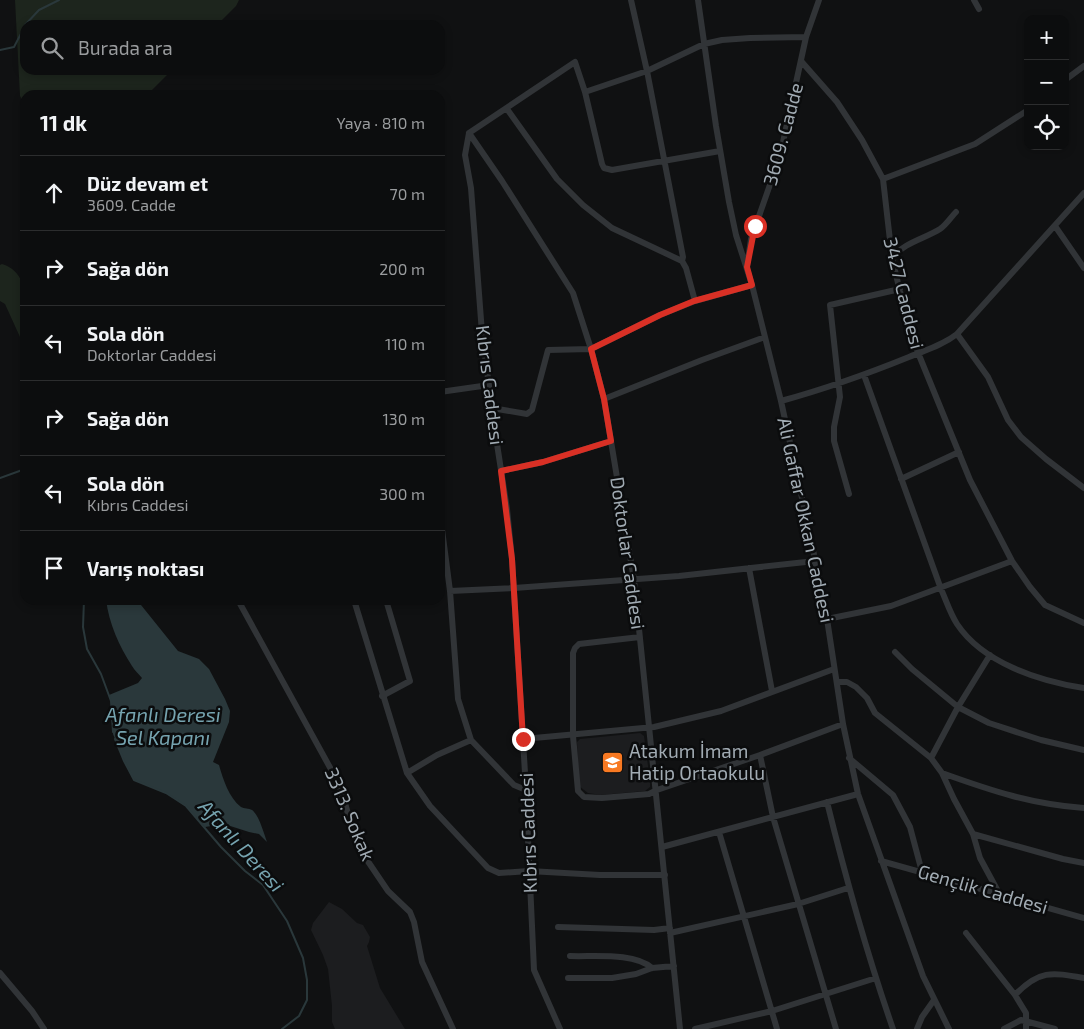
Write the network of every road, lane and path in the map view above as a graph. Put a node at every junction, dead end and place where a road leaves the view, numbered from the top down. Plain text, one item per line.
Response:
1 (631, 0) edge
2 (698, 0) edge
3 (819, 0) edge
4 (974, 0) edge
5 (979, 9) dead end
6 (806, 37) junction
7 (704, 44) junction
8 (802, 61) junction
9 (1084, 66) edge
10 (647, 70) junction
11 (1069, 77) edge
12 (585, 92) junction
13 (507, 109) junction
14 (1024, 113) edge
15 (469, 133) junction
16 (720, 151) junction
17 (664, 160) junction
18 (883, 179) junction
19 (1084, 193) edge
20 (956, 212) dead end
21 (1055, 226) junction
22 (892, 258) junction
23 (682, 261) junction
24 (747, 267) junction
25 (1084, 268) edge
26 (752, 285) junction
27 (900, 289) junction
28 (694, 301) junction
29 (957, 334) junction
30 (765, 337) junction
31 (591, 349) junction
32 (918, 353) junction
33 (864, 375) junction
34 (839, 384) junction
35 (489, 385) junction
36 (445, 391) edge
37 (604, 399) junction
38 (781, 401) junction
39 (492, 408) junction
40 (611, 441) junction
41 (959, 452) junction
42 (501, 471) junction
43 (901, 479) junction
44 (1084, 488) edge
45 (849, 494) dead end
46 (445, 558) edge
47 (815, 561) junction
48 (1012, 561) junction
49 (749, 568) junction
50 (634, 580) junction
51 (514, 588) junction
52 (941, 588) junction
53 (450, 591) junction
54 (241, 605) edge
55 (355, 605) edge
56 (387, 605) edge
57 (827, 619) junction
58 (1084, 623) edge
59 (640, 637) junction
60 (895, 652) dead end
61 (990, 655) junction
62 (834, 669) junction
63 (837, 682) junction
64 (1084, 688) edge
65 (772, 691) junction
66 (382, 696) junction
67 (958, 707) junction
68 (843, 724) junction
69 (650, 727) junction
70 (573, 736) junction
71 (523, 739) junction
72 (471, 740) junction
73 (1084, 750) edge
74 (760, 756) junction
75 (850, 758) junction
76 (930, 758) junction
77 (407, 773) junction
78 (942, 773) junction
79 (526, 790) junction
80 (657, 790) junction
81 (858, 794) junction
82 (827, 802) junction
83 (1084, 808) edge
84 (773, 817) junction
85 (719, 832) junction
86 (973, 834) junction
87 (662, 847) junction
88 (881, 861) junction
89 (1084, 863) edge
90 (529, 871) junction
91 (922, 872) junction
92 (665, 875) junction
93 (848, 888) junction
94 (1000, 894) junction
95 (798, 904) junction
96 (745, 915) junction
97 (1084, 918) edge
98 (558, 927) dead end
99 (670, 930) junction
100 (966, 933) dead end
101 (570, 956) dead end
102 (674, 966) junction
103 (652, 968) junction
104 (0, 973) edge
105 (568, 978) dead end
106 (876, 978) junction
107 (1084, 978) edge
108 (825, 995) junction
109 (1015, 995) junction
110 (934, 1000) junction
111 (772, 1011) junction
112 (1027, 1021) junction
113 (44, 1029) edge
114 (453, 1029) edge
115 (560, 1029) edge
116 (680, 1029) edge
117 (695, 1029) edge
118 (777, 1029) edge
119 (836, 1029) edge
120 (893, 1029) edge
121 (917, 1029) edge
122 (949, 1029) edge
123 (1004, 1029) edge
124 (1026, 1029) edge
125 (1055, 1029) edge

1 - 10 street
2 - 7 street, Ali Gaffar Okkan Caddesi
3 - 6 street, 3609. Cadde
4 - 5 street
6 - 7 street
6 - 8 street, 3609. Cadde
7 - 10 street
7 - 16 street, Ali Gaffar Okkan Caddesi
8 - 18 street, 3427 Caddesi
8 - 24 street, 3609. Cadde
9 - 11 street
10 - 12 street
10 - 17 street
12 - 13 street
12 - 17 street
13 - 15 street
13 - 23 street
14 - 18 street
15 - 31 street, Doktorlar Caddesi
15 - 35 street, Kıbrıs Caddesi
16 - 17 street
16 - 24 street, Ali Gaffar Okkan Caddesi
17 - 23 street
18 - 22 street, 3427 Caddesi
19 - 21 street
20 - 22 street
21 - 25 street
21 - 29 street
22 - 27 street, 3427 Caddesi
23 - 28 street
24 - 26 street, Ali Gaffar Okkan Caddesi
26 - 28 street
26 - 30 street, Ali Gaffar Okkan Caddesi
27 - 32 street, 3427 Caddesi
27 - 34 street
28 - 31 street
29 - 32 street
29 - 44 street
30 - 37 street
30 - 38 street, Ali Gaffar Okkan Caddesi
31 - 37 street, Doktorlar Caddesi
31 - 39 street
32 - 33 street
32 - 41 street, 3427 Caddesi
33 - 34 street
33 - 43 street
34 - 38 street
34 - 45 street
35 - 36 street
35 - 39 street, Kıbrıs Caddesi
37 - 40 street, Doktorlar Caddesi
38 - 47 street, Ali Gaffar Okkan Caddesi
39 - 42 street, Kıbrıs Caddesi
40 - 42 street
40 - 50 street, Doktorlar Caddesi
41 - 43 street
41 - 48 street, 3427 Caddesi
42 - 51 street, Kıbrıs Caddesi
43 - 52 street
46 - 53 street
47 - 49 street
47 - 57 street, Ali Gaffar Okkan Caddesi
48 - 52 street
48 - 58 street, 3427 Caddesi
49 - 50 street
49 - 65 street
50 - 51 street
50 - 59 street, Doktorlar Caddesi
51 - 53 street
51 - 71 street, Kıbrıs Caddesi
52 - 57 street
52 - 61 street
53 - 72 street
54 - 114 street, 3313. Sokak
55 - 66 street
56 - 66 street
57 - 62 street, Ali Gaffar Okkan Caddesi
59 - 69 street, Doktorlar Caddesi
59 - 70 street
60 - 67 street
61 - 64 street
61 - 67 street
62 - 63 street, Ali Gaffar Okkan Caddesi
62 - 65 street
63 - 68 street, Ali Gaffar Okkan Caddesi
63 - 76 street
65 - 69 street
66 - 77 street
67 - 73 street
67 - 76 street
68 - 74 street
68 - 75 street, Ali Gaffar Okkan Caddesi
69 - 70 street
69 - 80 street, Doktorlar Caddesi
70 - 71 street
70 - 80 street
71 - 79 street, Kıbrıs Caddesi
72 - 77 street
72 - 79 street
74 - 80 street
74 - 84 street
75 - 81 street, Ali Gaffar Okkan Caddesi
75 - 91 street
76 - 78 street
77 - 90 street
78 - 83 street
78 - 86 street
79 - 90 street, Kıbrıs Caddesi
80 - 87 street, Doktorlar Caddesi
81 - 82 street
81 - 88 street, Ali Gaffar Okkan Caddesi
82 - 84 street
82 - 93 street
84 - 85 street
84 - 95 street
85 - 87 street
85 - 96 street
86 - 89 street
86 - 94 street
87 - 92 street, Doktorlar Caddesi
88 - 91 street, Gençlik Caddesi
88 - 110 street, Ali Gaffar Okkan Caddesi
90 - 92 street
90 - 115 street, Kıbrıs Caddesi
91 - 94 street, Gençlik Caddesi
92 - 99 street, Doktorlar Caddesi
93 - 95 street
93 - 106 street
94 - 97 street, Gençlik Caddesi
95 - 96 street
95 - 108 street
96 - 99 street
96 - 111 street
98 - 99 street
99 - 102 street, Doktorlar Caddesi
100 - 109 street
101 - 103 street
102 - 103 street
102 - 116 street, Doktorlar Caddesi
103 - 105 street
104 - 113 street
106 - 108 street
106 - 120 street
107 - 109 street
108 - 111 street
108 - 119 street
109 - 112 street
110 - 121 street
110 - 122 street, Ali Gaffar Okkan Caddesi
111 - 117 street
111 - 118 street
112 - 123 street
112 - 124 street
112 - 125 street

